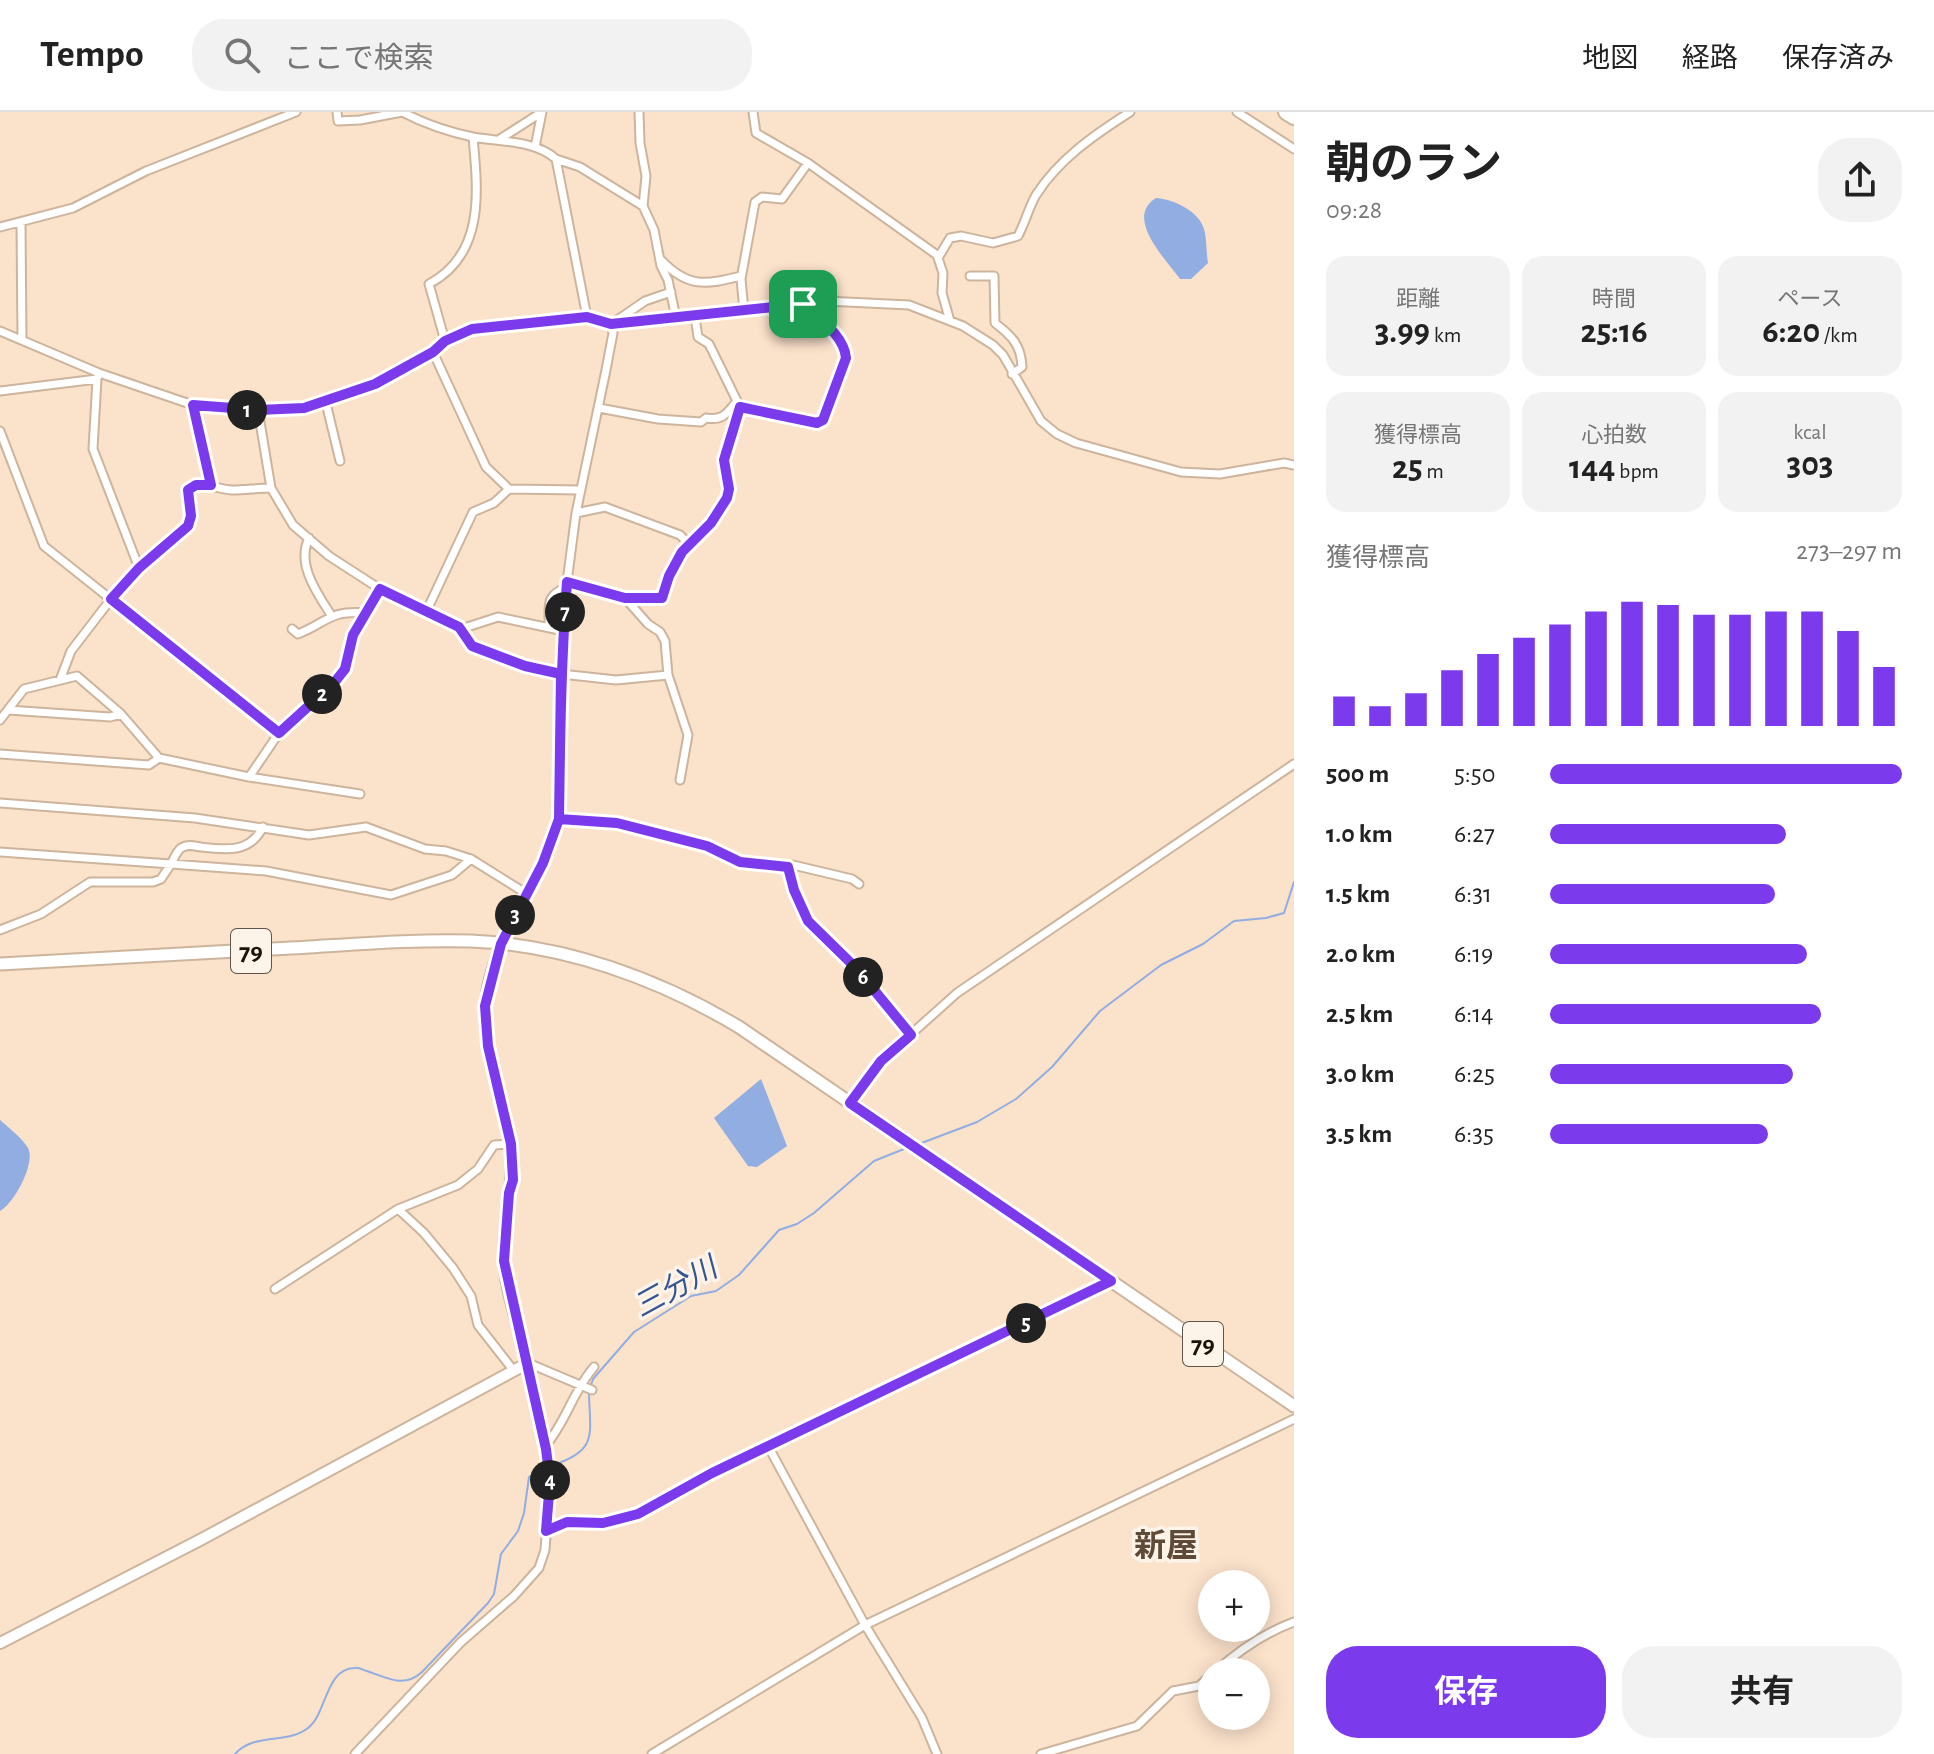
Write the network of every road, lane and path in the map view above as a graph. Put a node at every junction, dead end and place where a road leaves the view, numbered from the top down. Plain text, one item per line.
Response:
1 (296, 112) edge
2 (337, 112) edge
3 (402, 112) edge
4 (542, 112) edge
5 (639, 112) edge
6 (753, 112) edge
7 (1130, 112) edge
8 (1237, 112) edge
9 (1286, 112) edge
10 (1294, 117) edge
11 (473, 137) junction
12 (500, 139) junction
13 (535, 147) junction
14 (1294, 149) edge
15 (556, 159) junction
16 (808, 163) junction
17 (643, 206) junction
18 (21, 223) junction
19 (0, 227) edge
20 (938, 258) junction
21 (660, 259) junction
22 (741, 276) junction
23 (970, 276) dead end
24 (671, 292) junction
25 (803, 304) junction
26 (744, 311) junction
27 (587, 317) junction
28 (695, 317) junction
29 (676, 318) junction
30 (950, 321) junction
31 (611, 324) junction
32 (0, 331) edge
33 (22, 340) junction
34 (445, 341) junction
35 (433, 352) junction
36 (1012, 374) junction
37 (98, 376) junction
38 (0, 391) edge
39 (326, 403) junction
40 (739, 404) junction
41 (193, 405) junction
42 (599, 408) junction
43 (258, 410) junction
44 (0, 431) edge
45 (340, 461) dead end
46 (1294, 465) edge
47 (211, 485) junction
48 (271, 488) junction
49 (509, 489) junction
50 (581, 490) junction
51 (576, 513) junction
52 (309, 538) junction
53 (690, 545) junction
54 (139, 568) junction
55 (567, 585) junction
56 (380, 589) junction
57 (625, 598) junction
58 (111, 599) junction
59 (427, 610) junction
60 (366, 613) junction
61 (331, 615) junction
62 (549, 628) junction
63 (292, 629) dead end
64 (461, 629) junction
65 (564, 631) junction
66 (561, 674) junction
67 (668, 675) junction
68 (60, 680) junction
69 (8, 710) junction
70 (121, 714) junction
71 (0, 720) edge
72 (279, 733) junction
73 (0, 754) edge
74 (159, 758) junction
75 (1294, 764) edge
76 (249, 777) junction
77 (680, 780) dead end
78 (360, 794) dead end
79 (0, 803) edge
80 (559, 819) junction
81 (263, 827) junction
82 (0, 852) edge
83 (471, 859) junction
84 (171, 864) junction
85 (788, 867) junction
86 (859, 884) dead end
87 (527, 894) junction
88 (0, 930) edge
89 (501, 944) junction
90 (0, 964) edge
91 (911, 1035) junction
92 (850, 1103) junction
93 (511, 1144) junction
94 (398, 1209) junction
95 (1111, 1281) junction
96 (275, 1289) dead end
97 (528, 1363) junction
98 (594, 1367) dead end
99 (514, 1371) junction
100 (579, 1384) junction
101 (592, 1390) dead end
102 (1294, 1406) edge
103 (1294, 1419) edge
104 (546, 1445) junction
105 (768, 1446) junction
106 (546, 1531) junction
107 (1294, 1622) edge
108 (865, 1625) junction
109 (0, 1643) edge
110 (1229, 1658) edge
111 (1198, 1686) edge
112 (355, 1754) edge
113 (652, 1754) edge
114 (937, 1754) edge
115 (1041, 1754) edge

1 - 18 street
2 - 3 street
3 - 11 street
4 - 12 street
4 - 13 street
5 - 17 street
6 - 16 street
7 - 20 street
8 - 14 street
9 - 10 highway
11 - 12 street
11 - 34 street
12 - 13 street
13 - 15 street
15 - 17 street
15 - 27 street
16 - 20 street
16 - 22 street
17 - 21 street
18 - 19 street
18 - 33 street
20 - 30 street
21 - 22 street
21 - 24 street
22 - 26 street
23 - 36 street
24 - 29 street
24 - 31 street
25 - 26 street
25 - 30 street
25 - 40 street
26 - 28 street
27 - 31 street
27 - 34 street
28 - 29 street
28 - 40 street
29 - 31 street
30 - 36 street
31 - 42 street
32 - 33 street
33 - 37 street
34 - 35 street
35 - 39 street
35 - 49 street
36 - 46 street
37 - 38 street
37 - 41 street
37 - 54 street
39 - 43 street
39 - 45 street
40 - 42 street
40 - 53 street
41 - 43 street
41 - 47 street
42 - 50 street
43 - 48 street
44 - 58 street
47 - 48 street
47 - 54 street
48 - 52 street
49 - 50 street
49 - 59 street
50 - 51 street
51 - 53 street
51 - 55 street
52 - 56 street
52 - 61 street
53 - 57 street
54 - 58 street
55 - 57 street
55 - 62 street
55 - 65 street
56 - 59 street
56 - 60 street
57 - 67 street
58 - 68 street
58 - 72 street
59 - 64 street
60 - 61 street
60 - 72 street
61 - 63 street
62 - 64 street
62 - 65 street
64 - 66 street
65 - 66 street
66 - 67 street
66 - 80 street
67 - 77 street
68 - 69 street
68 - 70 street
69 - 70 street
69 - 71 street
70 - 74 street
72 - 76 street
73 - 74 street
74 - 76 street
75 - 91 street
76 - 78 street
79 - 81 street
80 - 85 street
80 - 87 street
81 - 83 street
81 - 84 street
82 - 84 street
83 - 84 street
83 - 87 street
84 - 88 street
85 - 86 street
85 - 91 street
87 - 89 street
89 - 90 main road, 79
89 - 92 main road, 79
89 - 93 street
91 - 92 street
92 - 95 main road, 79
93 - 94 street
93 - 97 street
94 - 96 street
94 - 99 street
95 - 102 main road, 79
95 - 105 street
97 - 99 street
97 - 100 street
97 - 104 street
98 - 100 street
99 - 109 street
100 - 101 street
100 - 104 street
103 - 108 street
104 - 106 street
105 - 106 street
105 - 108 street
106 - 112 street
107 - 110 street
108 - 113 street
108 - 114 street
111 - 115 street

